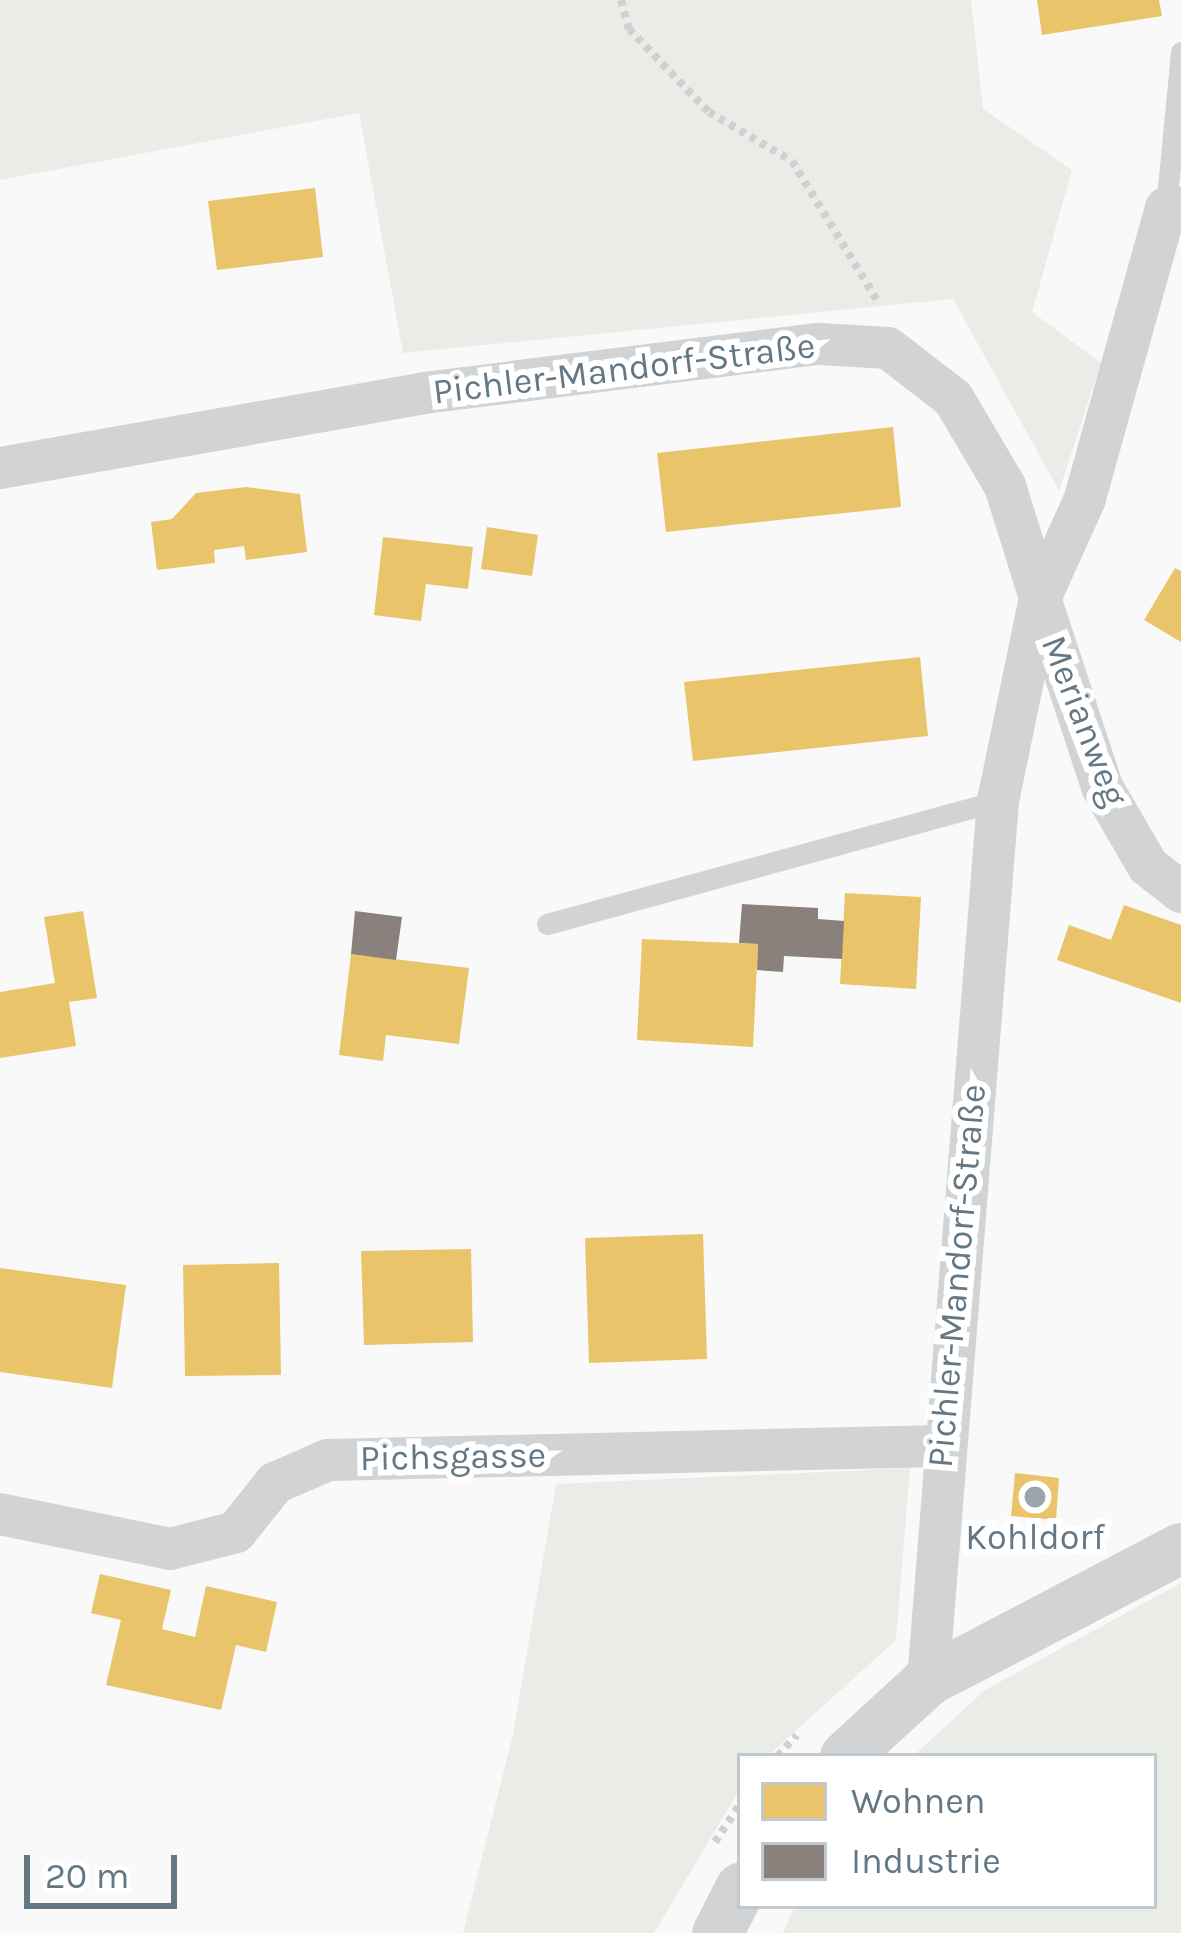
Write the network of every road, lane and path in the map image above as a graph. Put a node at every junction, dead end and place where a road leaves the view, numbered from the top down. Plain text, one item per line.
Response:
1 (621, 0) edge
2 (1181, 52) edge
3 (1174, 208) edge
4 (888, 348) junction
5 (0, 468) edge
6 (1040, 598) junction
7 (998, 801) junction
8 (1181, 892) edge
9 (547, 924) dead end
10 (941, 1446) junction
11 (0, 1514) edge
12 (1181, 1549) edge
13 (928, 1680) junction
14 (848, 1753) edge
15 (737, 1894) edge
16 (717, 1933) edge

1 - 4 path
2 - 3 lane
3 - 6 street, Pichler-Mandorf-Straße
4 - 5 street, Pichler-Mandorf-Straße
4 - 6 street
6 - 7 street, Pichler-Mandorf-Straße
6 - 8 street, Merianweg
7 - 9 lane
7 - 10 street, Pichler-Mandorf-Straße
10 - 11 street, Pichsgasse
10 - 13 street, Pichler-Mandorf-Straße
12 - 13 street
13 - 14 street
15 - 16 street

